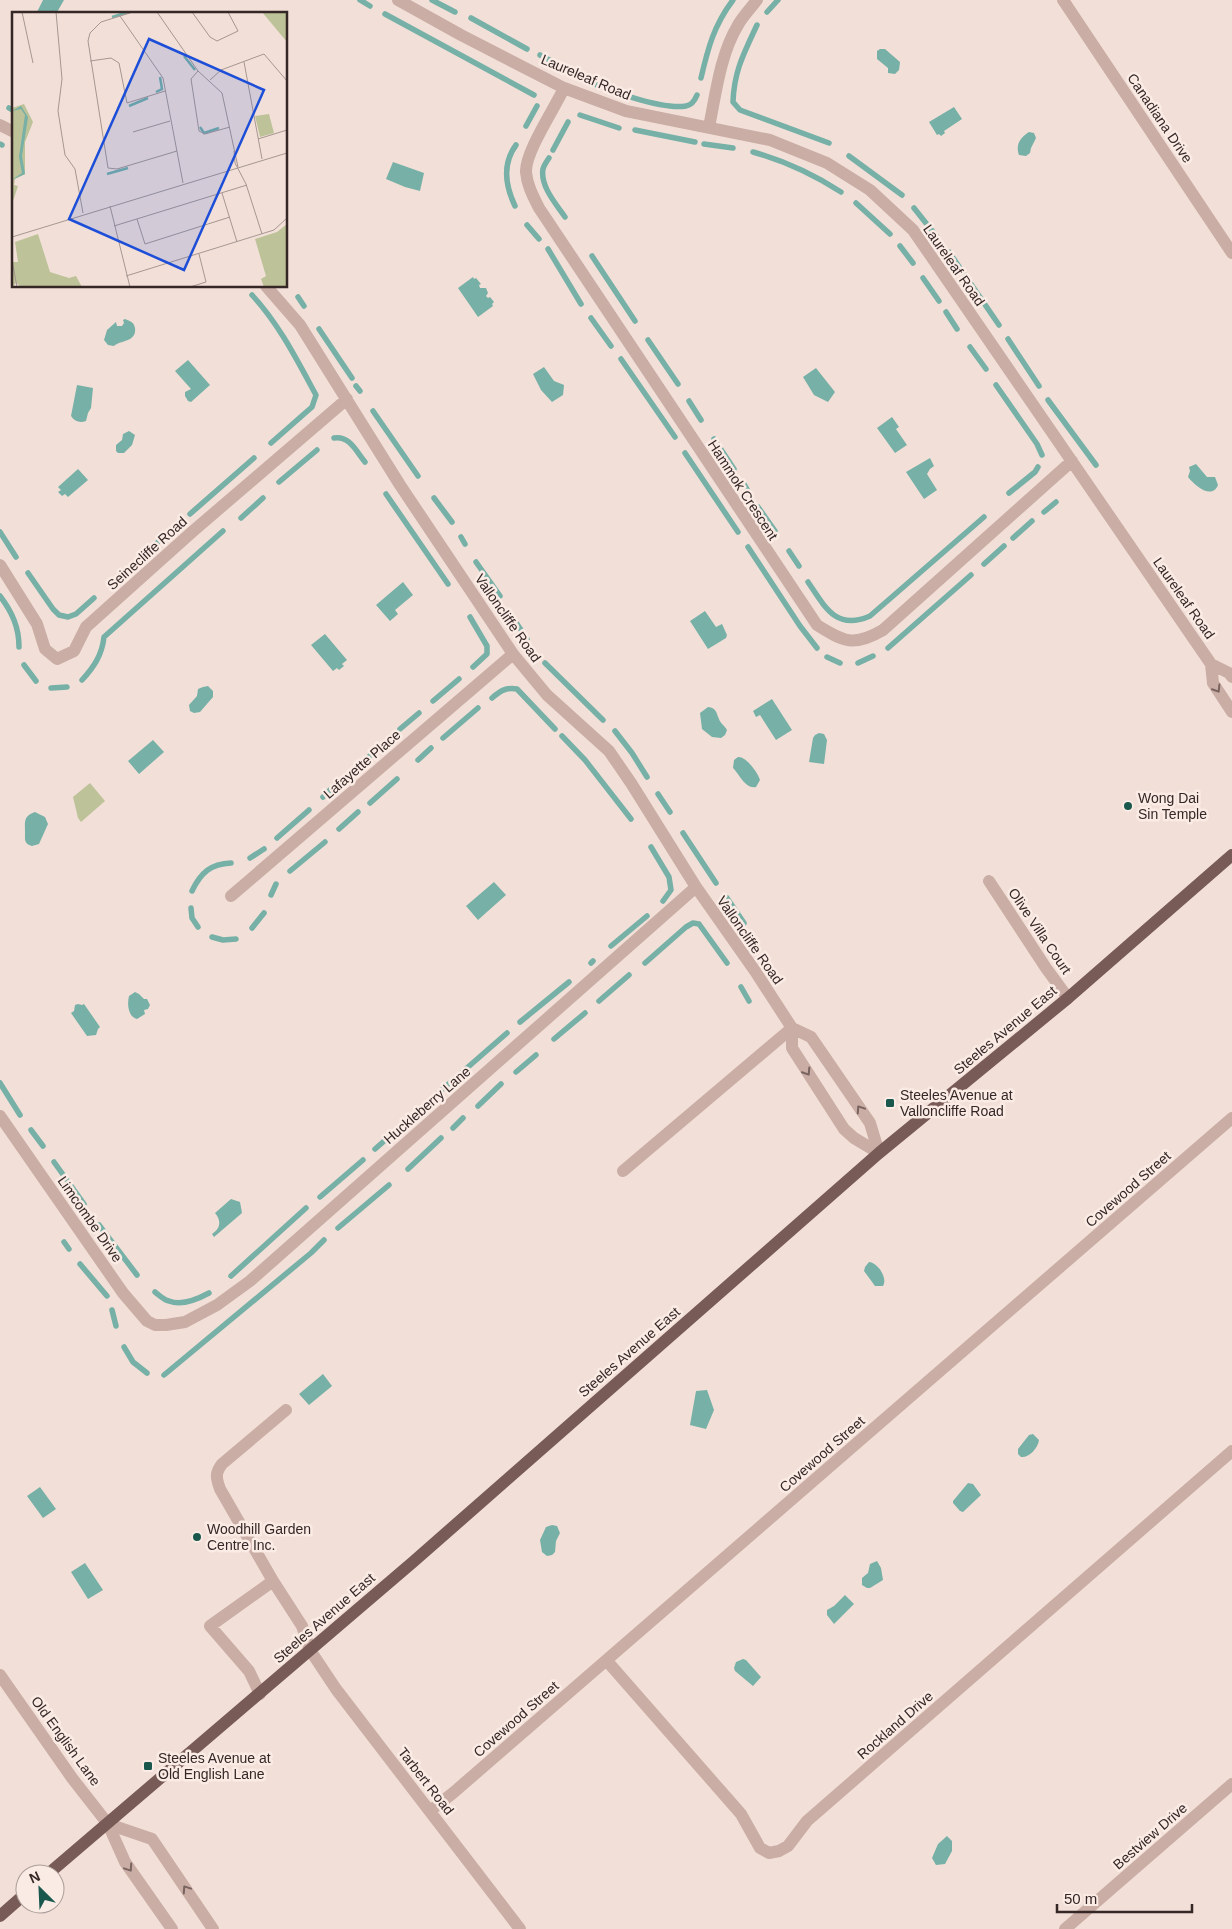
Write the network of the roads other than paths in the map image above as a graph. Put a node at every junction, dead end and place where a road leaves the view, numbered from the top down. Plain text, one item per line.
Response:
1 (398, 0) edge
2 (757, 0) edge
3 (1063, 0) edge
4 (564, 88) junction
5 (0, 125) edge
6 (709, 127) junction
7 (12, 131) edge
8 (1232, 253) edge
9 (268, 288) edge
10 (347, 400) junction
11 (1072, 461) junction
12 (0, 565) edge
13 (512, 654) junction
14 (1211, 664) junction
15 (1232, 677) edge
16 (1232, 712) edge
17 (1232, 855) edge
18 (989, 882) dead end
19 (696, 887) junction
20 (231, 896) dead end
21 (1068, 998) junction
22 (792, 1028) junction
23 (0, 1116) edge
24 (1232, 1118) edge
25 (879, 1153) junction
26 (623, 1170) dead end
27 (166, 1325) joint
28 (286, 1410) dead end
29 (1232, 1451) edge
30 (273, 1581) junction
31 (310, 1650) junction
32 (607, 1662) junction
33 (0, 1675) edge
34 (260, 1694) junction
35 (1232, 1784) edge
36 (430, 1811) junction
37 (108, 1824) junction
38 (60, 1864) edge
39 (15, 1903) edge
40 (0, 1916) edge
41 (172, 1929) edge
42 (213, 1929) edge
43 (520, 1929) edge
44 (1066, 1929) edge

1 - 4 street, Laureleaf Road
2 - 6 street
3 - 8 street, Canadiana Drive
4 - 6 street, Laureleaf Road
4 - 11 street, Hammok Crescent
5 - 7 street
6 - 11 street, Laureleaf Road
9 - 10 street, Valloncliffe Road
10 - 12 street, Seinecliffe Road
10 - 13 street, Valloncliffe Road
11 - 14 street, Laureleaf Road
13 - 19 street, Valloncliffe Road
13 - 20 street, Lafayette Place
14 - 15 street, Laureleaf Road
14 -> 16 street, Laureleaf Road
17 - 21 main road, Steeles Avenue East
18 - 21 street, Olive Villa Court
19 - 22 street, Valloncliffe Road
19 - 27 street, Huckleberry Lane
21 - 25 main road, Steeles Avenue East
25 -> 22 street, Valloncliffe Road
22 -> 25 street, Valloncliffe Road
22 - 26 street
23 - 27 street, Limcombe Drive
24 - 32 street, Covewood Street
25 - 31 main road, Steeles Avenue East
28 - 30 street, Tarbert Road
29 - 32 street, Rockland Drive
30 - 31 street, Tarbert Road
30 - 34 street
31 - 34 main road, Steeles Avenue East
31 - 36 street, Tarbert Road
32 - 36 street, Covewood Street
33 - 37 street, Old English Lane
34 - 37 main road, Steeles Avenue East
35 - 44 street, Bestview Drive
36 - 43 street, Tarbert Road
37 - 38 main road, Steeles Avenue East
37 -> 41 street, Old English Lane
42 -> 37 street
39 - 40 main road

